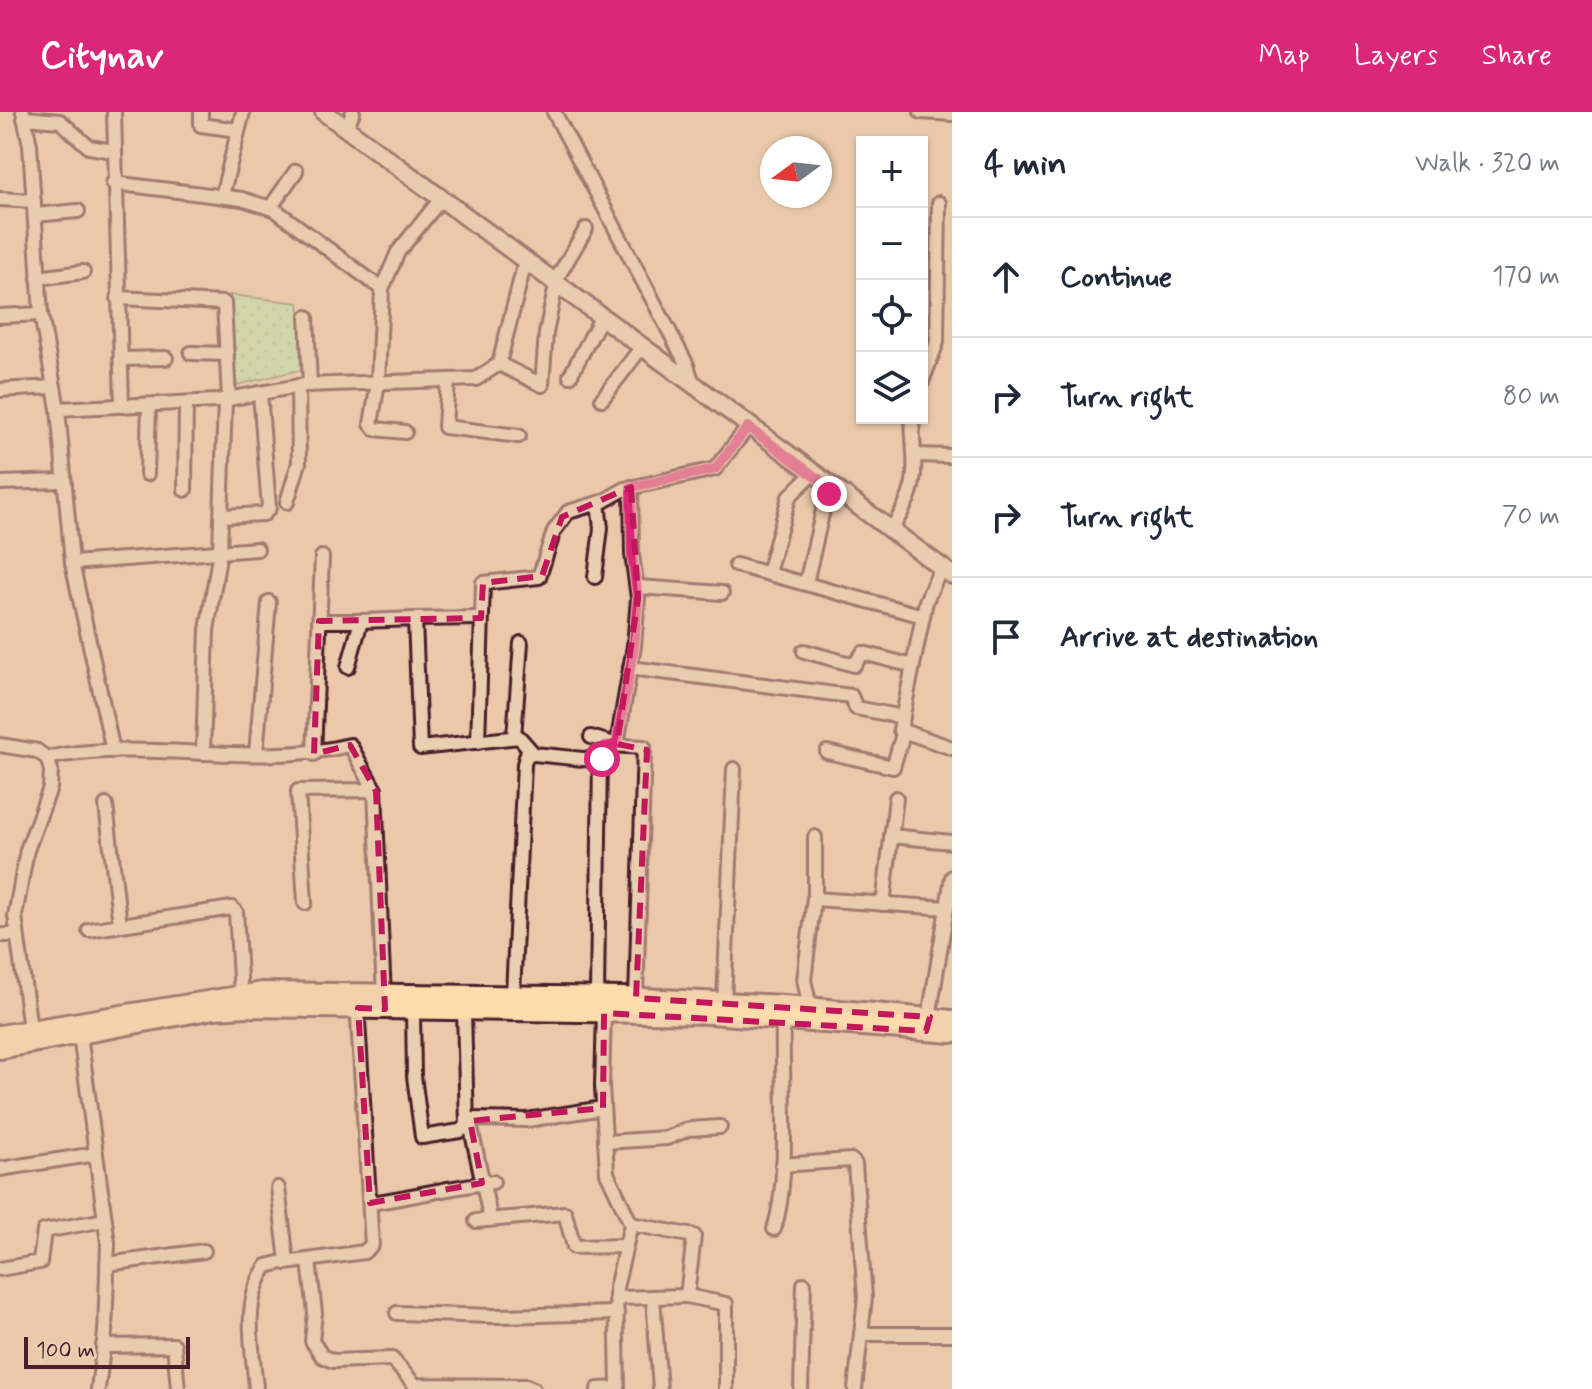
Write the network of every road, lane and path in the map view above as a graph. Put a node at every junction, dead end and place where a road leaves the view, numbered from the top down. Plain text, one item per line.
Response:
1 (114, 112) edge
2 (201, 112) edge
3 (243, 112) edge
4 (324, 112) edge
5 (353, 112) edge
6 (554, 112) edge
7 (921, 112) edge
8 (931, 112) edge
9 (952, 114) edge
10 (23, 115) edge
11 (346, 129) junction
12 (238, 130) junction
13 (113, 151) junction
14 (296, 171) dead end
15 (113, 183) junction
16 (222, 196) junction
17 (0, 199) edge
18 (441, 199) junction
19 (34, 201) junction
20 (939, 203) dead end
21 (270, 208) junction
22 (78, 211) dead end
23 (35, 215) junction
24 (586, 229) dead end
25 (525, 262) junction
26 (83, 272) dead end
27 (38, 278) junction
28 (555, 284) junction
29 (382, 289) junction
30 (118, 298) junction
31 (41, 314) junction
32 (0, 316) edge
33 (307, 317) dead end
34 (601, 318) junction
35 (641, 348) junction
36 (191, 353) dead end
37 (227, 354) junction
38 (166, 358) dead end
39 (120, 359) junction
40 (499, 364) junction
41 (928, 366) edge
42 (570, 376) dead end
43 (448, 380) junction
44 (378, 383) junction
45 (304, 386) junction
46 (54, 387) junction
47 (694, 387) junction
48 (0, 390) edge
49 (260, 393) junction
50 (227, 399) junction
51 (602, 399) dead end
52 (186, 403) junction
53 (149, 405) junction
54 (122, 406) junction
55 (58, 409) junction
56 (912, 424) edge
57 (748, 427) junction
58 (405, 432) dead end
59 (519, 436) dead end
60 (915, 455) junction
61 (952, 456) edge
62 (147, 474) dead end
63 (812, 474) junction
64 (63, 481) junction
65 (0, 483) edge
66 (631, 487) junction
67 (832, 489) junction
68 (185, 490) dead end
69 (287, 502) dead end
70 (598, 503) junction
71 (222, 516) junction
72 (890, 531) junction
73 (257, 549) dead end
74 (220, 551) junction
75 (322, 557) dead end
76 (72, 563) junction
77 (736, 565) dead end
78 (947, 572) edge
79 (768, 573) junction
80 (595, 577) dead end
81 (806, 583) junction
82 (639, 587) junction
83 (722, 593) dead end
84 (269, 602) dead end
85 (923, 616) junction
86 (480, 618) junction
87 (415, 619) junction
88 (319, 621) junction
89 (361, 621) junction
90 (521, 643) dead end
91 (804, 651) dead end
92 (913, 666) junction
93 (348, 667) dead end
94 (630, 668) junction
95 (903, 717) junction
96 (903, 734) junction
97 (514, 737) junction
98 (591, 737) dead end
99 (478, 742) junction
100 (615, 744) junction
101 (0, 745) edge
102 (952, 748) edge
103 (528, 750) junction
104 (113, 751) junction
105 (827, 752) dead end
106 (203, 753) junction
107 (256, 754) junction
108 (314, 754) junction
109 (600, 756) junction
110 (47, 758) junction
111 (734, 769) dead end
112 (375, 790) junction
113 (896, 798) dead end
114 (106, 805) dead end
115 (891, 836) junction
116 (815, 837) dead end
117 (952, 842) edge
118 (952, 877) edge
119 (814, 898) junction
120 (305, 903) dead end
121 (883, 904) junction
122 (947, 908) junction
123 (120, 925) junction
124 (89, 930) dead end
125 (948, 934) edge
126 (0, 935) edge
127 (17, 935) junction
128 (241, 994) junction
129 (513, 994) junction
130 (636, 998) junction
131 (357, 1001) junction
132 (384, 1001) junction
133 (724, 1002) junction
134 (600, 1005) junction
135 (810, 1007) junction
136 (413, 1011) junction
137 (464, 1011) junction
138 (783, 1019) junction
139 (952, 1020) edge
140 (928, 1024) junction
141 (30, 1029) junction
142 (952, 1033) edge
143 (0, 1035) edge
144 (80, 1035) junction
145 (0, 1049) edge
146 (603, 1108) junction
147 (469, 1119) junction
148 (720, 1127) dead end
149 (605, 1142) junction
150 (96, 1154) junction
151 (782, 1165) junction
152 (0, 1169) edge
153 (488, 1183) junction
154 (278, 1188) dead end
155 (370, 1203) junction
156 (489, 1212) dead end
157 (105, 1220) junction
158 (476, 1221) dead end
159 (631, 1224) junction
160 (774, 1229) dead end
161 (626, 1246) junction
162 (204, 1251) dead end
163 (309, 1261) junction
164 (286, 1263) junction
165 (107, 1264) junction
166 (0, 1269) edge
167 (804, 1284) dead end
168 (687, 1296) junction
169 (616, 1298) junction
170 (653, 1298) junction
171 (397, 1313) dead end
172 (617, 1313) junction
173 (861, 1334) junction
174 (952, 1334) edge
175 (103, 1346) junction
176 (98, 1389) edge
177 (178, 1389) edge
178 (256, 1389) edge
179 (533, 1389) edge
180 (598, 1389) edge
181 (618, 1389) edge
182 (660, 1389) edge
183 (726, 1389) edge
184 (801, 1389) edge
185 (855, 1389) edge

1 - 13 street
2 - 12 street
3 - 12 street
4 - 11 main road
5 - 11 street
6 - 47 street
7 - 8 street
8 - 9 street
10 - 13 street
10 - 19 street
11 - 18 main road
12 - 16 street
13 - 15 street
14 - 21 street
15 - 16 street
15 - 30 street
16 - 21 street
17 - 19 street
18 - 25 main road
18 - 29 street
19 - 23 street
20 - 41 street
21 - 29 street
22 - 23 street
23 - 27 street
24 - 28 street
25 - 28 main road
25 - 40 street
26 - 27 street
27 - 31 street
28 - 34 main road
28 - 40 street
29 - 44 street
30 - 37 street
30 - 39 street
31 - 32 street
31 - 46 street
33 - 45 street
34 - 35 main road
34 - 42 street
35 - 47 main road
35 - 51 street
36 - 37 street
37 - 50 street
38 - 39 street
39 - 54 street
40 - 43 street
43 - 44 street
43 - 59 street
44 - 45 street
44 - 58 street
45 - 49 street
45 - 69 street
46 - 48 street
46 - 55 street
47 - 57 main road
49 - 50 street
49 - 71 street
50 - 52 street
50 - 71 street
52 - 53 street
52 - 68 street
53 - 54 street
53 - 62 street
54 - 55 street
55 - 64 street
56 - 60 street
57 - 63 main road
57 - 66 street
60 - 61 street
60 - 72 street
63 - 67 main road
63 - 79 street
64 - 65 street
64 - 76 street
66 - 70 street
66 - 82 street
67 - 72 main road
67 - 81 street
70 - 80 street
70 - 86 street
71 - 74 street
72 - 78 main road
73 - 74 street
74 - 76 street
74 - 106 street
75 - 88 street
76 - 104 street
77 - 79 street
78 - 85 street
79 - 81 street
81 - 85 street
82 - 83 street
82 - 94 street
84 - 107 street
85 - 92 street
86 - 87 street
86 - 99 street
87 - 89 street
87 - 99 street
88 - 89 street
88 - 108 street
89 - 93 street
90 - 97 street
91 - 92 street
92 - 95 street
94 - 95 street
94 - 100 street
95 - 96 street
96 - 102 street
96 - 105 street
97 - 99 street
97 - 103 street
98 - 100 street
100 - 109 street
100 - 130 street
101 - 110 street
103 - 109 street
103 - 129 street
104 - 106 street
104 - 110 street
106 - 107 street
107 - 108 street
108 - 112 street
109 - 134 street
110 - 127 street
111 - 133 street
112 - 120 street
112 - 132 street
113 - 115 street
114 - 123 street
115 - 117 street
115 - 121 street
116 - 119 street
118 - 122 street
119 - 121 street
119 - 135 street
121 - 122 street
122 - 125 street
123 - 124 street
123 - 128 street
125 - 140 street
126 - 127 street
127 - 141 street
128 - 131 main road
128 - 141 main road
129 - 132 main road
129 - 134 main road
130 - 133 main road
130 - 134 main road
131 - 132 main road
131 - 144 main road
131 - 155 street
132 - 136 main road
133 - 135 main road
134 - 137 main road
134 - 138 main road
134 - 146 street
135 - 140 main road
136 - 137 main road
136 - 147 street
137 - 147 street
138 - 140 main road
138 - 151 street
139 - 140 main road
140 - 142 main road
141 - 143 main road
144 - 145 main road
144 - 150 street
146 - 147 street
146 - 149 street
147 - 153 street
148 - 149 street
149 - 159 street
150 - 152 street
150 - 157 street
151 - 160 street
151 - 173 street
153 - 155 street
153 - 156 street
154 - 164 street
155 - 163 street
157 - 165 street
157 - 166 street
158 - 161 street
159 - 161 street
159 - 168 street
161 - 169 street
162 - 165 street
163 - 164 street
163 - 179 street
164 - 178 street
165 - 175 street
167 - 184 street
168 - 170 street
168 - 183 street
169 - 170 street
169 - 172 street
170 - 182 street
171 - 172 street
172 - 181 street
173 - 174 street
173 - 185 street
175 - 176 street
175 - 177 street
180 - 181 street

